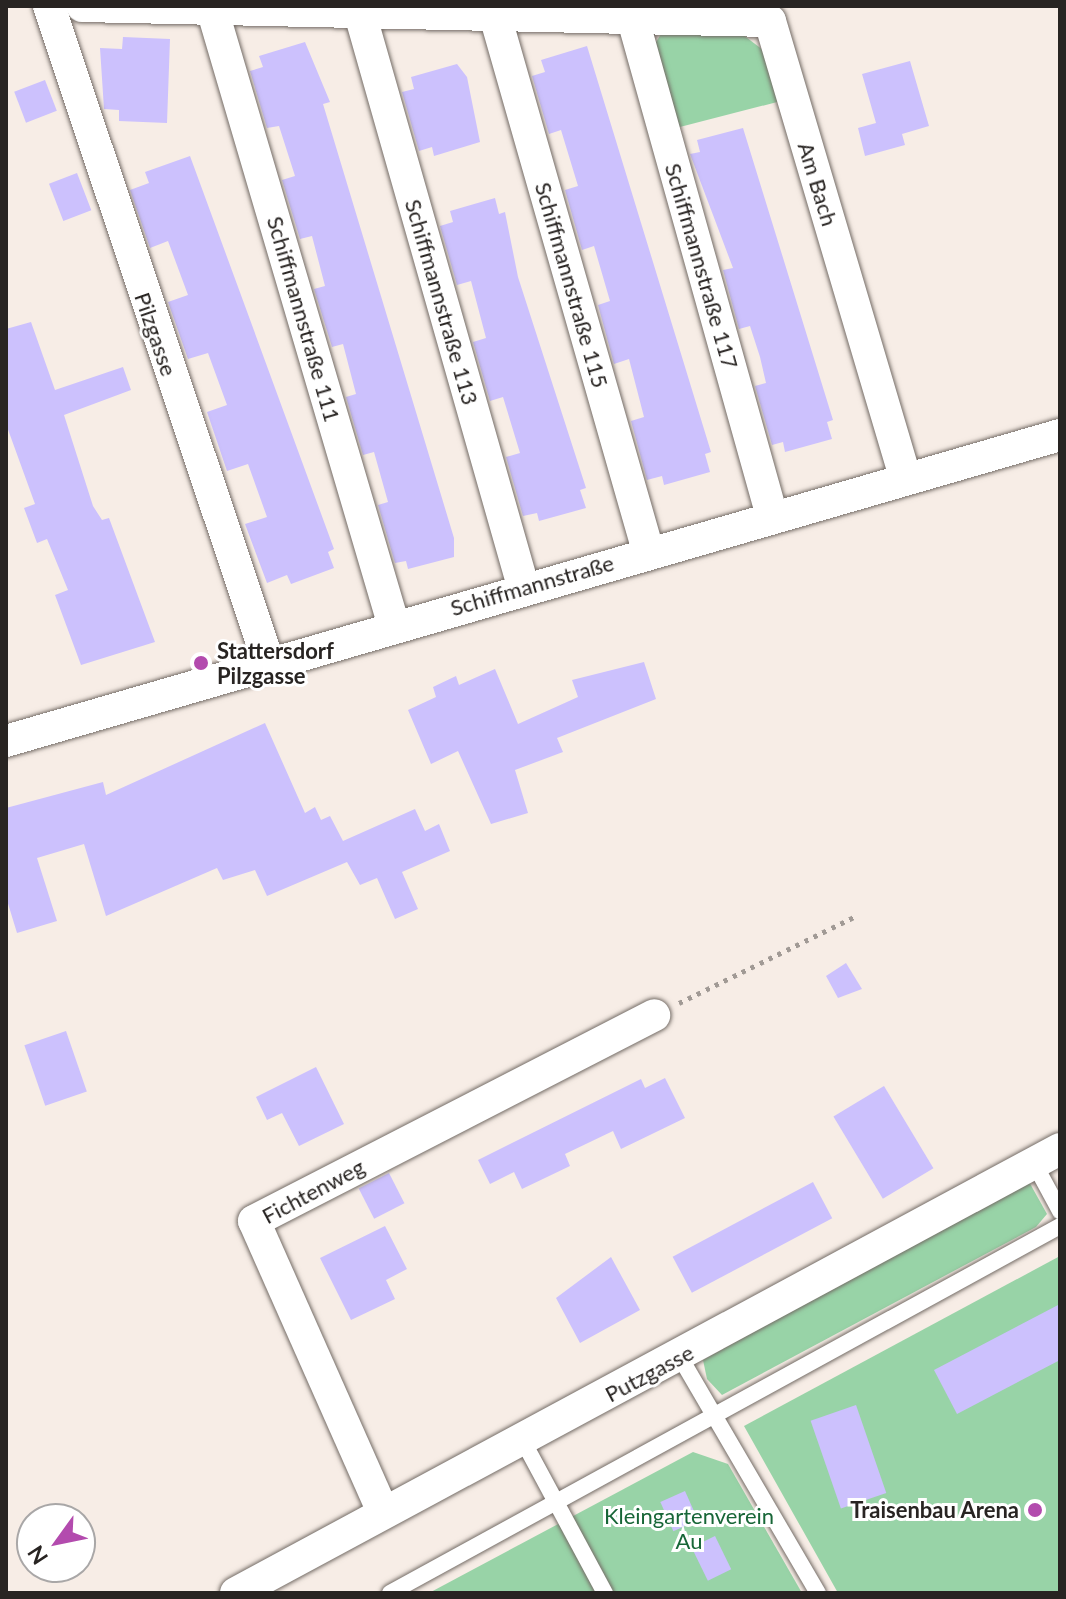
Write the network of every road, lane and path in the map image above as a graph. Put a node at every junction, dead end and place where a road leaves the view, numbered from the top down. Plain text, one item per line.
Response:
1 (49, 6) edge
2 (82, 6) edge
3 (213, 12) junction
4 (768, 13) edge
5 (632, 16) junction
6 (361, 17) junction
7 (496, 19) junction
8 (1060, 435) edge
9 (906, 479) junction
10 (772, 516) junction
11 (648, 551) junction
12 (523, 586) junction
13 (394, 626) junction
14 (268, 661) junction
15 (6, 741) edge
16 (854, 917) dead end
17 (654, 1015) joint
18 (1047, 1156) edge
19 (1060, 1211) edge
20 (1060, 1226) edge
21 (680, 1357) junction
22 (713, 1416) junction
23 (522, 1439) junction
24 (558, 1503) junction
25 (383, 1512) junction
26 (241, 1592) edge
27 (390, 1593) edge
28 (605, 1593) edge
29 (818, 1593) edge

1 - 14 street, Pilzgasse
2 - 3 street, Am Bach
3 - 6 street, Am Bach
3 - 13 street, Schiffmannstraße 111
4 - 5 street, Am Bach
4 - 9 street, Am Bach
5 - 7 street, Am Bach
5 - 10 street, Schiffmannstraße 117
6 - 7 street, Am Bach
6 - 12 street, Schiffmannstraße 113
7 - 11 street, Schiffmannstraße 115
8 - 9 street, Schiffmannstraße
9 - 10 street, Schiffmannstraße
10 - 11 street, Schiffmannstraße
11 - 12 street, Schiffmannstraße
12 - 13 street, Schiffmannstraße
13 - 14 street, Schiffmannstraße
14 - 15 street, Schiffmannstraße
16 - 17 path
17 - 25 street, Fichtenweg
18 - 19 lane
18 - 21 street, Putzgasse
20 - 22 lane
21 - 22 lane
21 - 23 street, Putzgasse
22 - 24 lane
22 - 29 lane
23 - 24 lane
23 - 25 street, Putzgasse
24 - 27 lane
24 - 28 lane
25 - 26 street, Putzgasse

